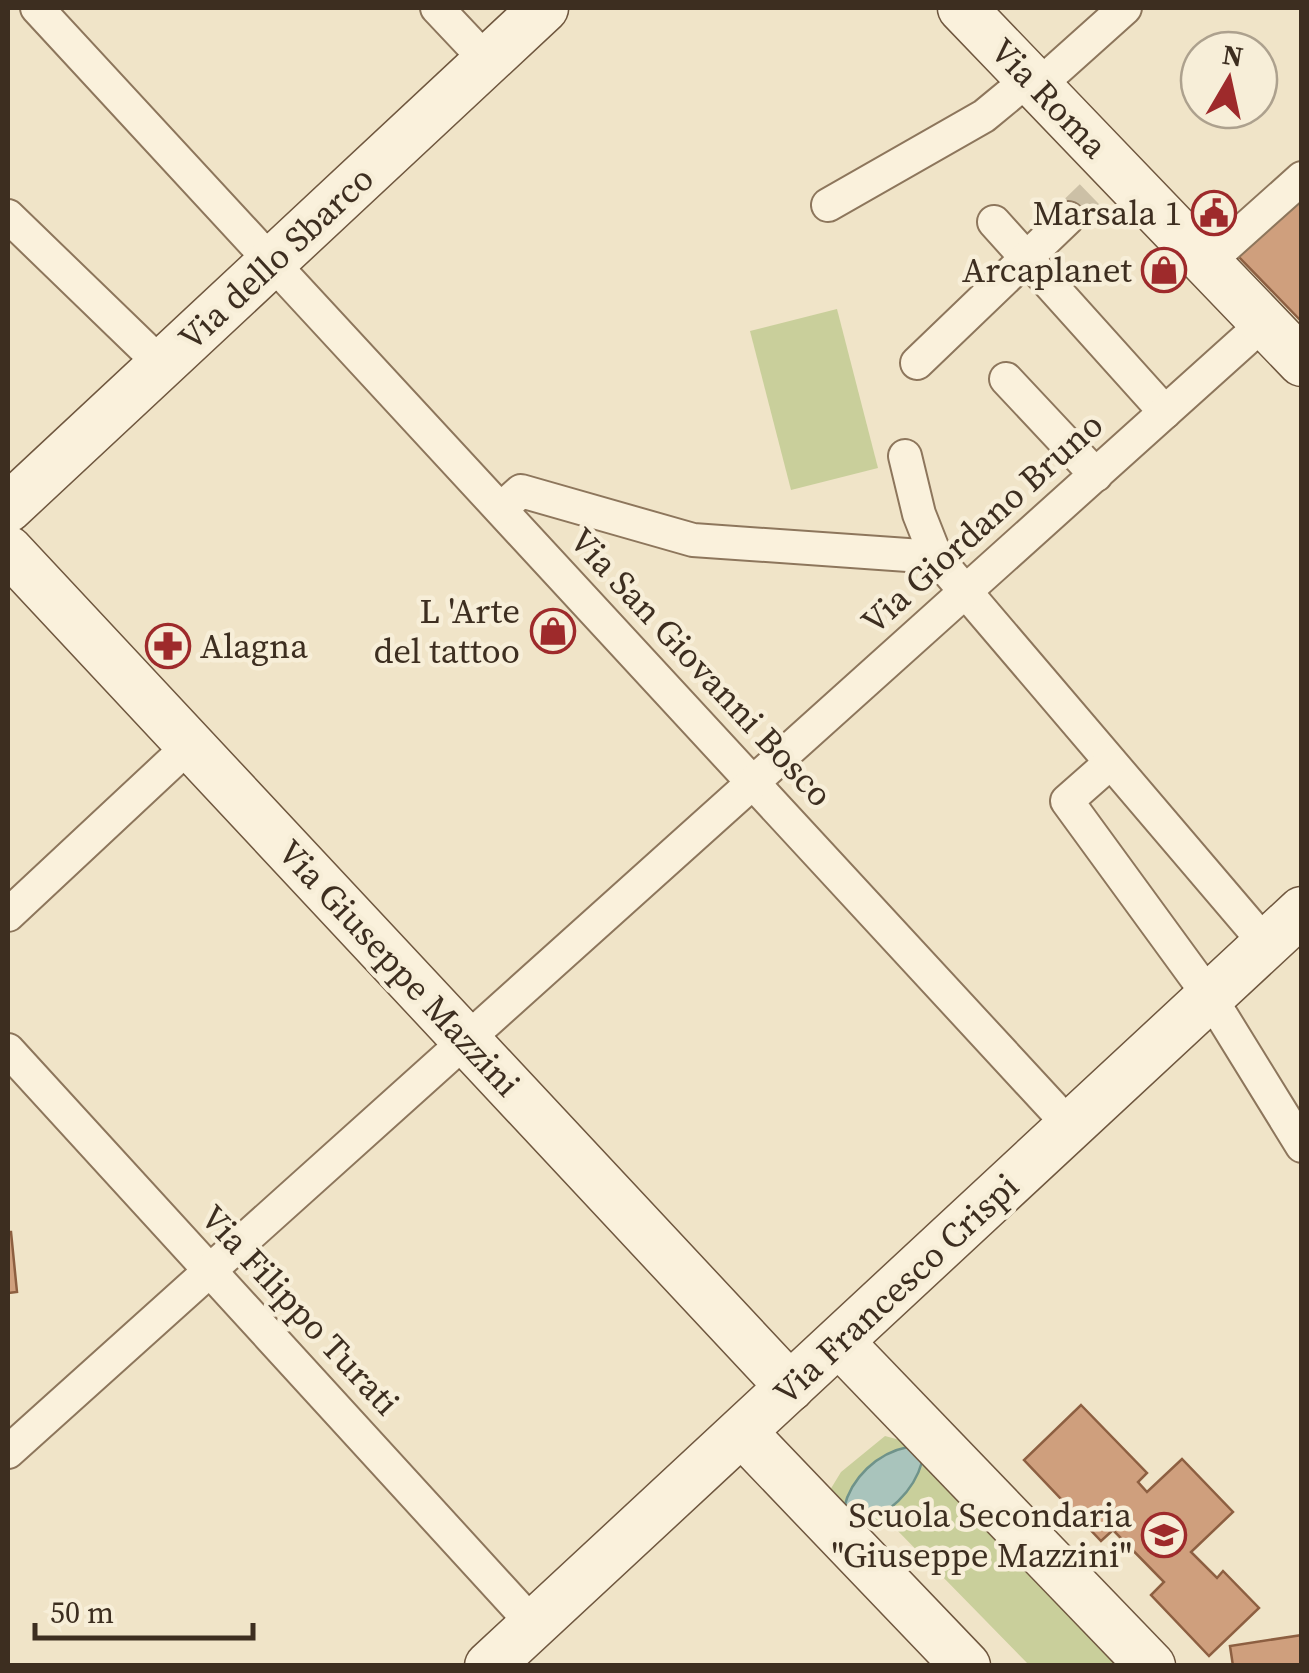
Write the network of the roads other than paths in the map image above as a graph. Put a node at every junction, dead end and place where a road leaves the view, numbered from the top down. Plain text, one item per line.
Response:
1 (37, 8) edge
2 (436, 8) edge
3 (544, 8) edge
4 (962, 8) edge
5 (1125, 8) edge
6 (487, 61) junction
7 (1034, 82) junction
8 (1302, 178) edge
9 (828, 205) dead end
10 (8, 216) edge
11 (1068, 218) tunnel mouth
12 (994, 222) dead end
13 (1026, 258) junction
14 (272, 262) junction
15 (1207, 263) junction
16 (1264, 323) junction
17 (1302, 362) edge
18 (917, 363) dead end
19 (162, 364) junction
20 (1006, 379) dead end
21 (1165, 412) junction
22 (905, 456) dead end
23 (1096, 474) junction
24 (8, 508) edge
25 (501, 510) junction
26 (8, 550) edge
27 (936, 557) junction
28 (968, 590) junction
29 (190, 745) junction
30 (1108, 764) junction
31 (752, 782) junction
32 (1302, 911) edge
33 (8, 915) edge
34 (1266, 944) junction
35 (1210, 997) junction
36 (466, 1040) junction
37 (8, 1050) edge
38 (1071, 1127) junction
39 (1302, 1146) edge
40 (209, 1270) junction
41 (839, 1342) junction
42 (790, 1387) junction
43 (742, 1432) junction
44 (8, 1452) edge
45 (534, 1624) junction
46 (489, 1666) edge
47 (966, 1666) edge
48 (1151, 1666) edge

1 - 14 street, Via San Giovanni Bosco
2 - 6 street
3 - 6 main road, Via dello Sbarco
4 - 7 main road, Via Roma
5 - 7 street
6 - 14 main road, Via dello Sbarco
7 - 9 street
7 - 15 main road, Via Roma
8 - 15 street
10 - 19 street
11 - 13 street
12 - 13 street
13 - 18 street
13 - 21 street
14 - 19 main road, Via dello Sbarco
14 - 25 street, Via San Giovanni Bosco
15 - 16 main road, Via Roma
16 - 17 main road, Via Roma
16 - 21 street, Via Giordano Bruno
19 - 24 main road, Via dello Sbarco
20 - 23 street
21 - 23 street, Via Giordano Bruno
22 - 27 street
23 - 28 street, Via Giordano Bruno
25 - 27 street
25 - 31 street, Via San Giovanni Bosco
26 - 29 main road, Via Giuseppe Mazzini
27 - 28 street
28 - 30 street
28 - 31 street, Via Giordano Bruno
29 - 33 street
29 - 36 main road, Via Giuseppe Mazzini
30 - 34 street
30 - 35 street
31 - 36 street, Via Giordano Bruno
31 - 38 street, Via San Giovanni Bosco
32 - 34 main road, Via Francesco Crispi
34 - 35 main road, Via Francesco Crispi
35 - 38 main road, Via Francesco Crispi
35 - 39 street
36 - 40 street, Via Giordano Bruno
36 - 42 main road, Via Giuseppe Mazzini
37 - 40 street, Via Filippo Turati
38 - 41 main road, Via Francesco Crispi
40 - 44 street, Via Giordano Bruno
40 - 45 street, Via Filippo Turati
41 - 42 main road, Via Francesco Crispi
41 - 48 main road
42 - 43 main road, Via Francesco Crispi
43 - 45 main road, Via Francesco Crispi
43 - 47 main road
45 - 46 main road, Via Francesco Crispi

